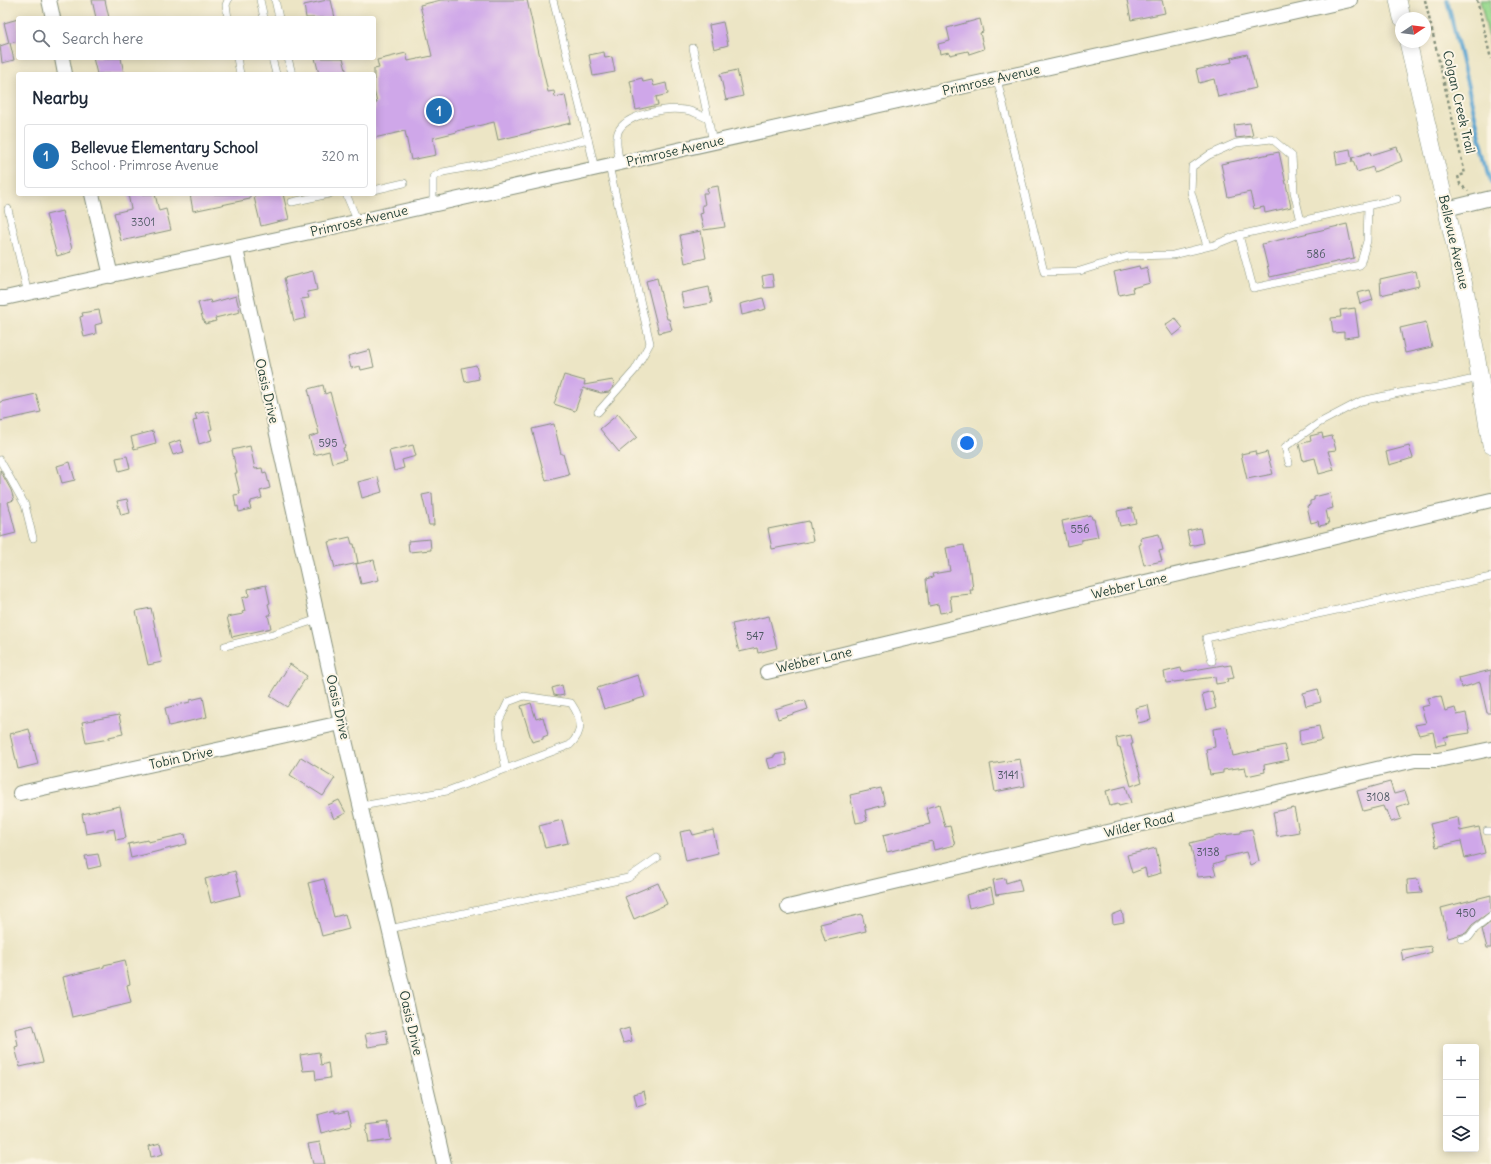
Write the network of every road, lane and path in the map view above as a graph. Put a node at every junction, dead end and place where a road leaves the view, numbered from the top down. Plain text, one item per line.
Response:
1 (49, 0) edge
2 (228, 0) edge
3 (260, 0) edge
4 (275, 0) edge
5 (553, 0) edge
6 (1350, 0) edge
7 (1398, 0) edge
8 (1425, 0) edge
9 (1477, 0) edge
10 (1401, 12) edge
11 (53, 16) edge
12 (228, 16) edge
13 (264, 16) edge
14 (279, 16) edge
15 (693, 48) dead end
16 (1409, 48) edge
17 (1491, 59) edge
18 (62, 60) edge
19 (237, 60) edge
20 (272, 60) edge
21 (288, 60) edge
22 (65, 72) edge
23 (240, 72) edge
24 (276, 72) edge
25 (292, 72) edge
26 (997, 79) junction
27 (708, 119) junction
28 (588, 139) junction
29 (713, 142) junction
30 (615, 164) junction
31 (595, 169) junction
32 (404, 183) dead end
33 (376, 190) edge
34 (92, 196) edge
35 (320, 196) edge
36 (347, 196) edge
37 (1480, 197) edge
38 (1397, 199) dead end
39 (292, 202) dead end
40 (433, 205) junction
41 (1368, 206) junction
42 (8, 209) dead end
43 (1446, 209) junction
44 (1301, 221) junction
45 (358, 222) junction
46 (1239, 235) junction
47 (1207, 246) junction
48 (236, 249) junction
49 (111, 276) junction
50 (28, 294) junction
51 (0, 298) edge
52 (1479, 378) junction
53 (598, 412) dead end
54 (1491, 445) edge
55 (0, 460) edge
56 (1289, 463) dead end
57 (1491, 500) edge
58 (33, 538) dead end
59 (1491, 577) edge
60 (318, 619) junction
61 (225, 646) dead end
62 (1212, 661) dead end
63 (767, 672) dead end
64 (341, 723) junction
65 (1491, 749) edge
66 (506, 769) junction
67 (20, 793) dead end
68 (360, 806) junction
69 (657, 858) dead end
70 (788, 907) dead end
71 (1491, 916) edge
72 (389, 929) junction
73 (1462, 939) dead end
74 (444, 1164) edge

1 - 11 street
2 - 12 lane
3 - 13 lane
4 - 14 lane
5 - 28 lane
6 - 26 street, Primrose Avenue
7 - 10 street
8 - 37 path, Colgan Creek Trail
9 - 17 path
15 - 27 lane
16 - 43 street, Bellevue Avenue
18 - 22 street
19 - 23 lane
20 - 24 lane
21 - 25 lane
26 - 29 street, Primrose Avenue
26 - 47 lane
27 - 29 lane
27 - 30 lane
28 - 31 lane
28 - 40 lane
29 - 30 street, Primrose Avenue
30 - 31 street, Primrose Avenue
30 - 53 lane
31 - 40 street, Primrose Avenue
32 - 33 lane
34 - 49 street
35 - 39 lane
36 - 45 lane
37 - 43 street
38 - 41 lane
40 - 45 street, Primrose Avenue
41 - 44 lane
41 - 46 lane
42 - 50 lane
43 - 52 street, Bellevue Avenue
44 - 46 lane
44 - 47 lane
45 - 48 street, Primrose Avenue
46 - 47 lane
48 - 49 street, Primrose Avenue
48 - 60 street, Oasis Drive
49 - 50 street, Primrose Avenue
50 - 51 street, Primrose Avenue
52 - 54 street, Bellevue Avenue
52 - 56 lane
55 - 58 lane
57 - 63 street, Webber Lane
59 - 62 lane
60 - 61 lane
60 - 64 street, Oasis Drive
64 - 67 street, Tobin Drive
64 - 68 street, Oasis Drive
65 - 70 street, Wilder Road
66 - 66 lane
66 - 68 lane
68 - 72 street, Oasis Drive
69 - 72 lane
71 - 73 lane
72 - 74 street, Oasis Drive

